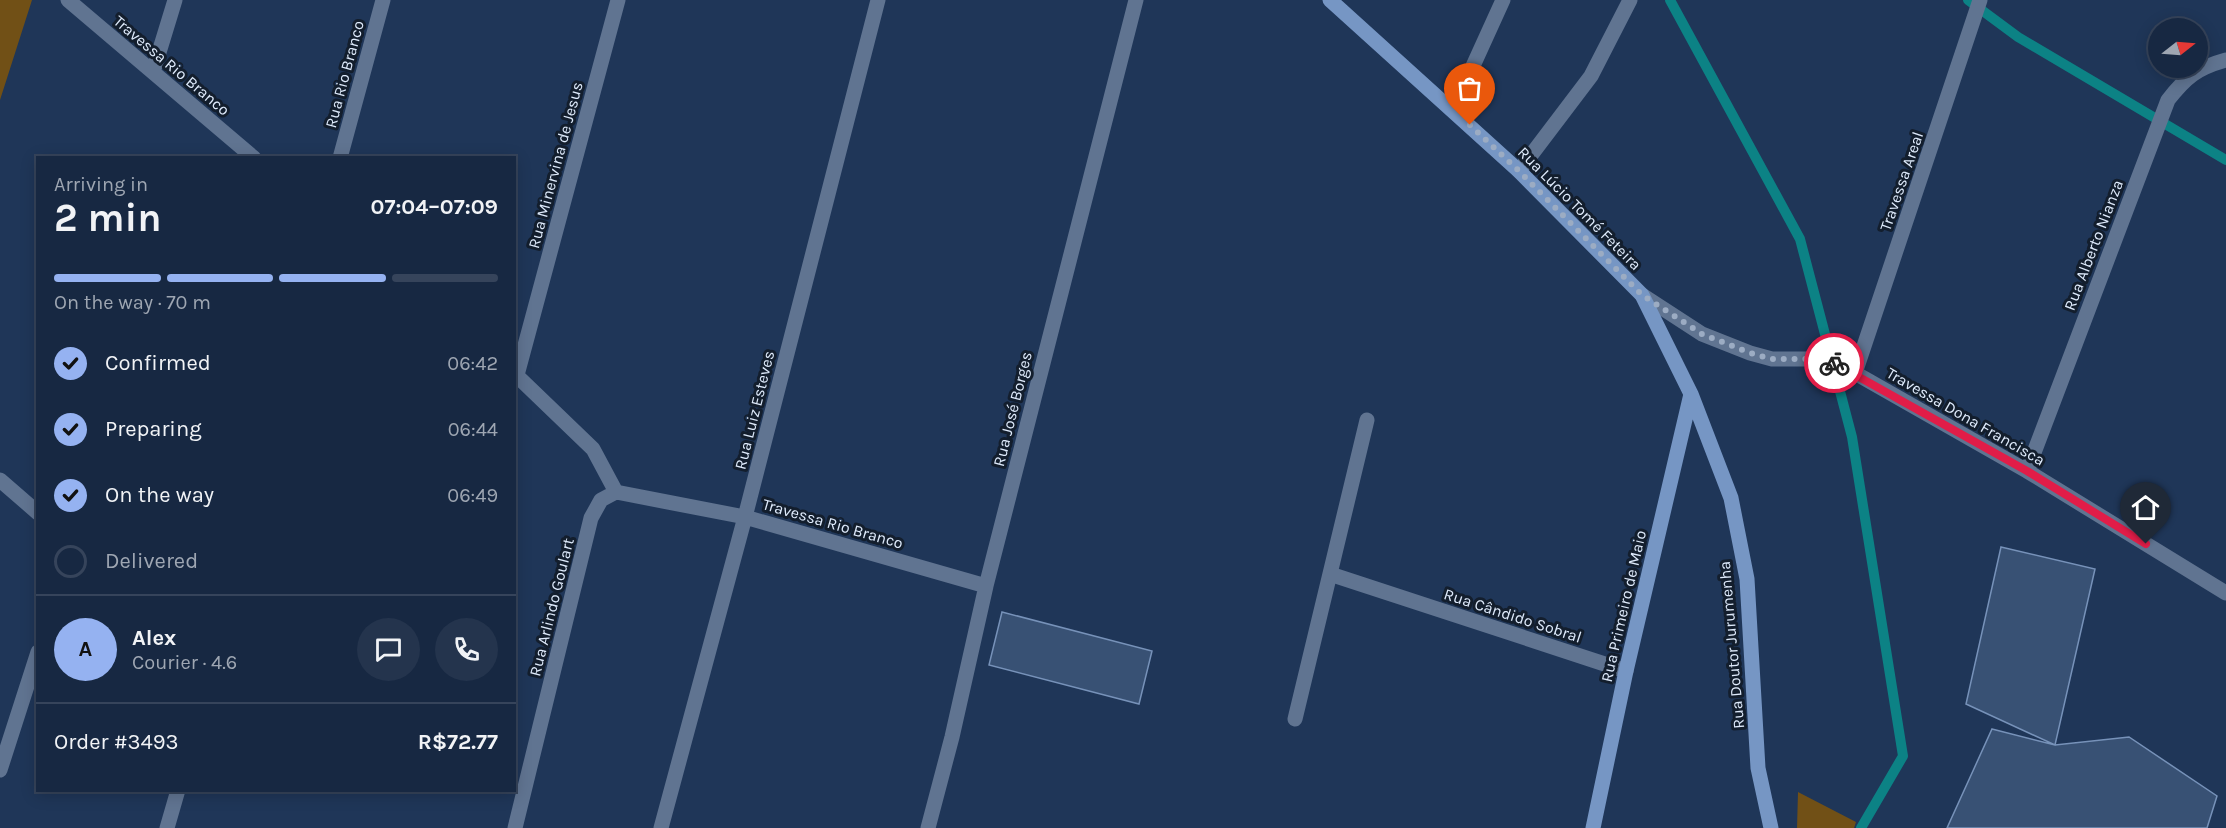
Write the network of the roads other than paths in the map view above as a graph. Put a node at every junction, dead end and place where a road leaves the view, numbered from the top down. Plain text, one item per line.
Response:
1 (68, 0) edge
2 (175, 0) edge
3 (383, 0) edge
4 (618, 0) edge
5 (878, 0) edge
6 (1137, 0) edge
7 (1330, 0) edge
8 (1503, 0) edge
9 (1980, 0) edge
10 (1628, 5) edge
11 (2226, 60) edge
12 (153, 72) junction
13 (1453, 110) junction
14 (252, 156) edge
15 (341, 156) edge
16 (1519, 171) junction
17 (1642, 295) junction
18 (1852, 372) junction
19 (516, 374) edge
20 (1691, 394) junction
21 (1367, 420) dead end
22 (2027, 471) junction
23 (0, 480) edge
24 (616, 492) junction
25 (36, 511) edge
26 (745, 516) junction
27 (1330, 574) junction
28 (986, 586) junction
29 (2226, 593) edge
30 (36, 658) edge
31 (1626, 671) junction
32 (1294, 720) dead end
33 (0, 770) edge
34 (177, 792) edge
35 (167, 828) edge
36 (515, 828) edge
37 (661, 828) edge
38 (928, 828) edge
39 (1593, 828) edge
40 (1771, 828) edge

1 - 12 street, Travessa Rio Branco
2 - 12 street
3 - 15 street, Rua Rio Branco
4 - 19 street, Rua Minervina de Jesus
5 - 26 street, Rua Luiz Esteves
6 - 28 street, Rua José Borges
7 - 13 main road, Rua Lúcio Tomé Feteira
8 - 13 street
9 - 18 street, Travessa Areal
10 - 16 street
11 - 22 street, Rua Alberto Nianza
12 - 14 street, Travessa Rio Branco
13 - 16 main road, Rua Lúcio Tomé Feteira
16 - 17 main road, Rua Lúcio Tomé Feteira
17 - 18 street, Travessa Dona Francisca
17 - 20 main road, Rua Lúcio Tomé Feteira
18 - 22 street, Travessa Dona Francisca
19 - 24 street
20 - 31 main road, Rua Primeiro de Maio
20 - 40 main road, Rua Doutor Jurumenha
21 - 27 street
22 - 29 street, Travessa Dona Francisca
23 - 25 street
24 - 26 street, Travessa Rio Branco
24 - 36 street, Rua Arlindo Goulart
26 - 28 street, Travessa Rio Branco
26 - 37 street, Rua Luiz Esteves
27 - 31 street, Rua Cândido Sobral
27 - 32 street
28 - 38 street, Rua José Borges
30 - 33 street
31 - 39 main road, Rua Primeiro de Maio
34 - 35 street

